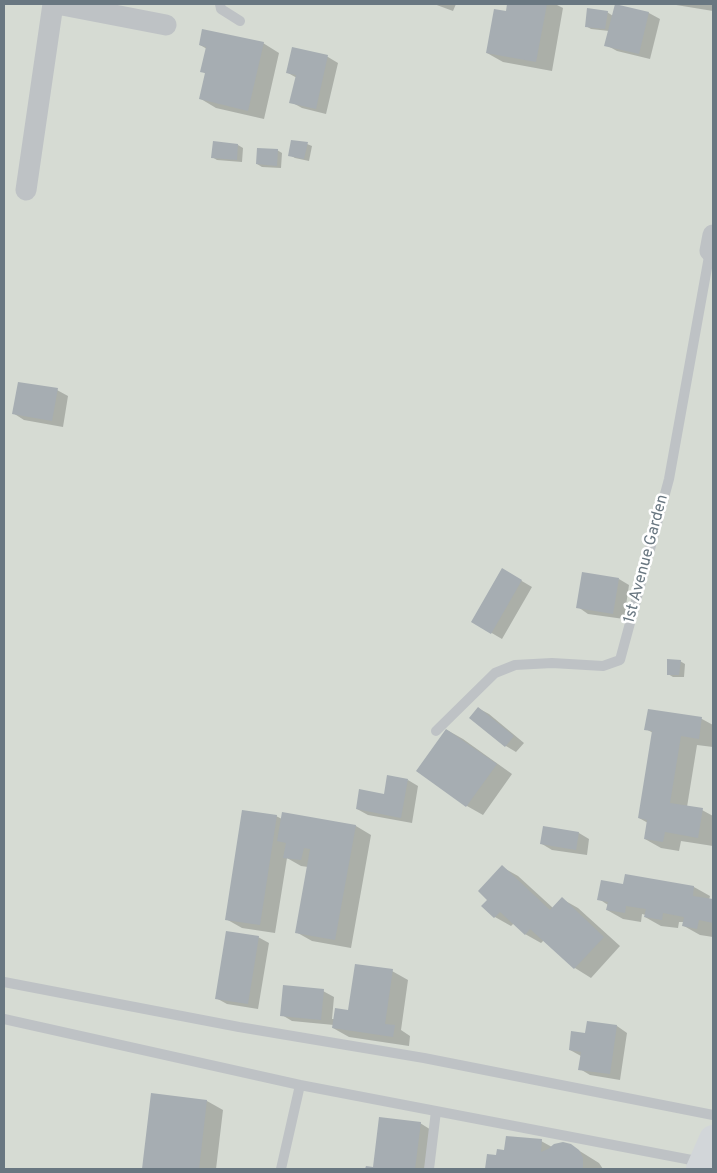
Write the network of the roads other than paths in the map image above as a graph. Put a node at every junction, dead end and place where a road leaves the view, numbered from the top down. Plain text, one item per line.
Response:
1 (53, 4) edge
2 (57, 4) edge
3 (220, 4) edge
4 (240, 21) dead end
5 (166, 25) dead end
6 (26, 190) dead end
7 (712, 246) edge
8 (436, 731) dead end
9 (4, 982) edge
10 (4, 1019) edge
11 (300, 1085) junction
12 (436, 1111) junction
13 (713, 1114) edge
14 (705, 1157) edge
15 (281, 1169) edge
16 (429, 1169) edge

1 - 6 street
2 - 5 street
3 - 4 lane
7 - 8 lane, 1st Avenue Garden
9 - 13 lane
10 - 11 lane
11 - 12 lane
11 - 15 lane
12 - 14 lane
12 - 16 lane

